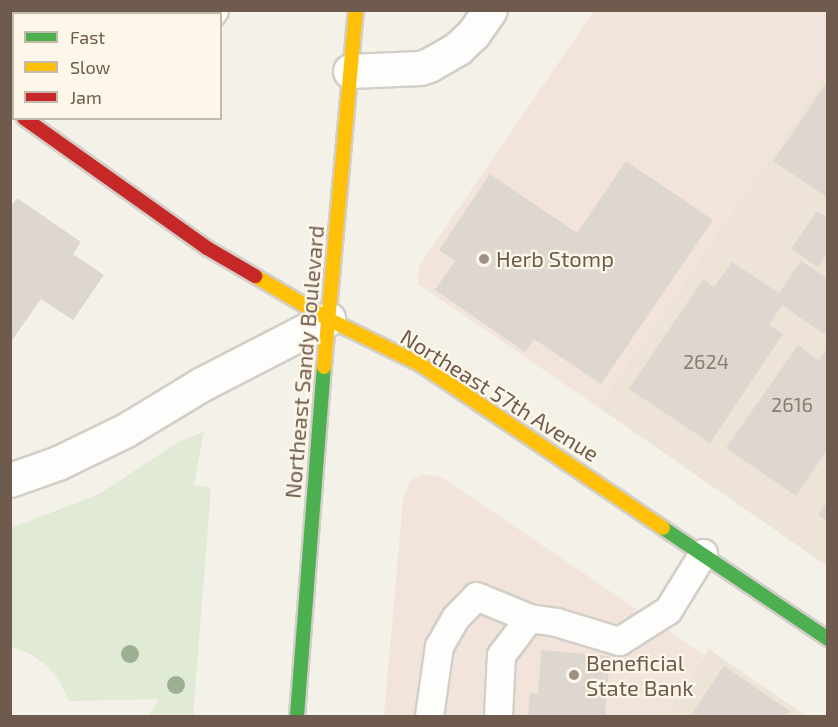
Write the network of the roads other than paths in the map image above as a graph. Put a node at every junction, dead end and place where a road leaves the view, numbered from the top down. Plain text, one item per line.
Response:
1 (356, 10) edge
2 (490, 10) edge
3 (350, 71) junction
4 (27, 120) edge
5 (328, 319) junction
6 (10, 480) edge
7 (703, 553) junction
8 (529, 618) junction
9 (828, 639) edge
10 (297, 717) edge
11 (429, 717) edge
12 (498, 717) edge

1 - 3 main road, Northeast Sandy Boulevard
2 - 3 street
3 - 5 main road, Northeast Sandy Boulevard
4 - 5 main road, Northeast 57th Avenue
5 - 6 street
5 - 7 main road, Northeast 57th Avenue
5 - 10 main road, Northeast Sandy Boulevard
7 - 8 lane
7 - 9 main road, Northeast 57th Avenue
8 - 11 lane
8 - 12 lane

